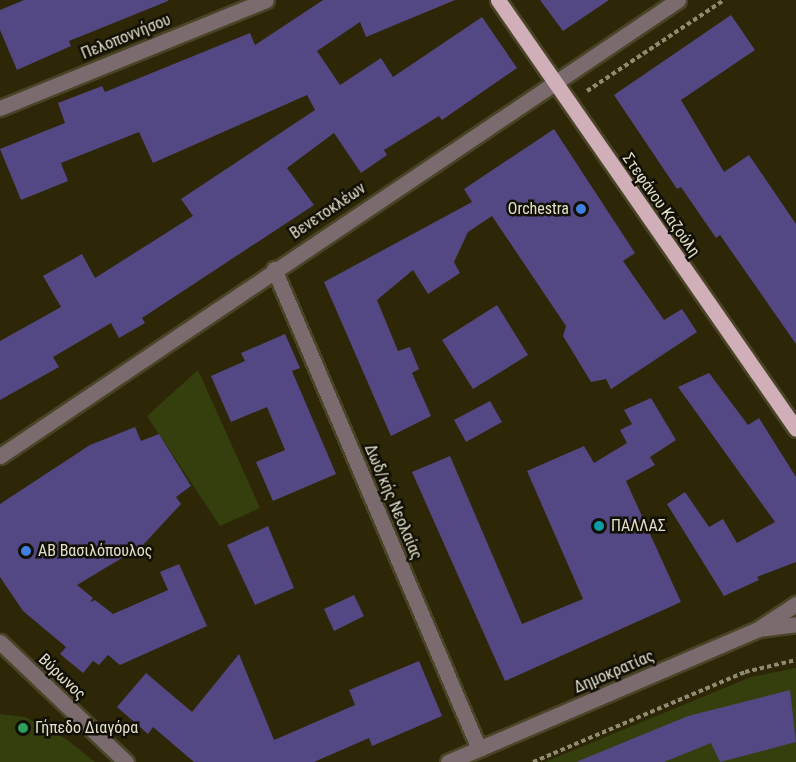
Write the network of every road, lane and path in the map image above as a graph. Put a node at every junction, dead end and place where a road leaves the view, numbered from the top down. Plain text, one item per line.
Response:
1 (266, 0) edge
2 (498, 0) edge
3 (678, 0) edge
4 (724, 0) edge
5 (554, 83) junction
6 (568, 103) junction
7 (0, 108) edge
8 (274, 269) junction
9 (796, 429) edge
10 (0, 456) edge
11 (796, 604) edge
12 (796, 624) edge
13 (758, 629) junction
14 (0, 642) edge
15 (796, 660) edge
16 (479, 749) junction
17 (126, 762) edge
18 (448, 762) edge
19 (533, 762) edge

1 - 7 street, Πελοποννήσου
2 - 5 main road, Στεφάνου Καζούλη
3 - 5 street, Βενετοκλέων
4 - 6 path
5 - 6 main road, Στεφάνου Καζούλη
5 - 8 street, Βενετοκλέων
6 - 9 main road, Στεφάνου Καζούλη
8 - 10 street, Βενετοκλέων
8 - 16 street, Δωδ/κής Νεολαίας
11 - 13 street
12 - 13 street, Δημοκρατίας
13 - 16 street, Δημοκρατίας
14 - 17 street, Βύρωνος
15 - 19 path
16 - 18 street, Δημοκρατίας

